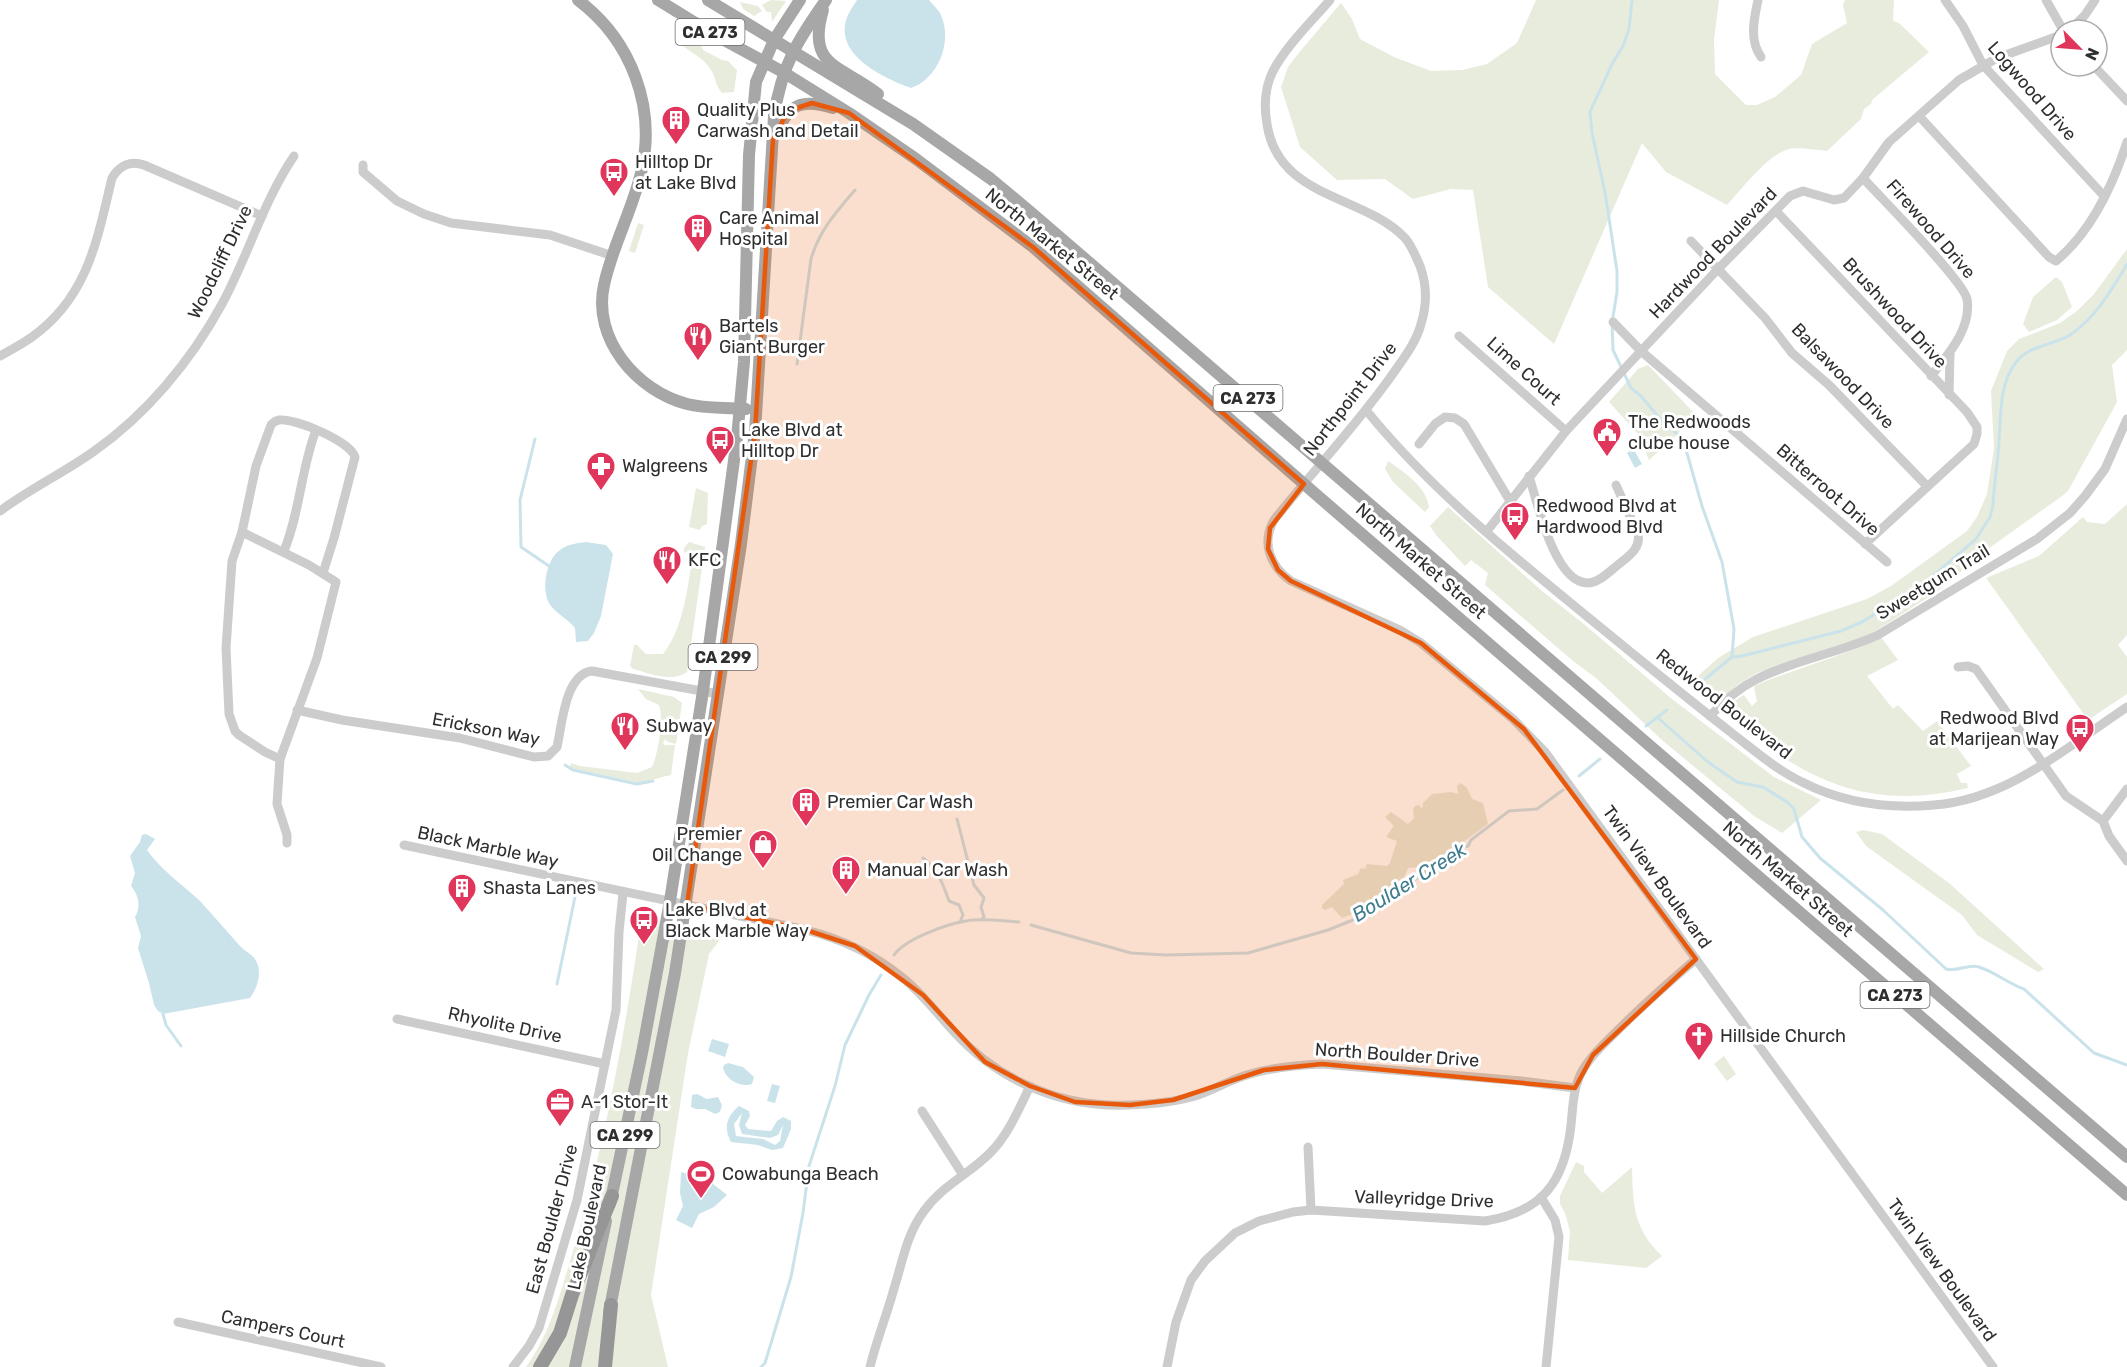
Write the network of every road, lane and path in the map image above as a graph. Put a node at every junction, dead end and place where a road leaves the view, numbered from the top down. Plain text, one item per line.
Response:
1 (578, 0) edge
2 (658, 0) edge
3 (708, 0) edge
4 (800, 0) edge
5 (827, 0) edge
6 (1330, 0) edge
7 (1758, 0) edge
8 (1945, 0) edge
9 (2046, 0) edge
10 (2095, 0) edge
11 (2056, 18) edge
12 (2082, 18) edge
13 (2049, 39) edge
14 (774, 40) junction
15 (793, 51) junction
16 (1761, 57) dead end
17 (764, 61) junction
18 (1983, 64) junction
19 (783, 72) junction
20 (2105, 78) edge
21 (2127, 101) edge
22 (849, 113) junction
23 (1919, 116) junction
24 (914, 124) junction
25 (773, 139) junction
26 (2127, 142) edge
27 (294, 156) dead end
28 (363, 165) dead end
29 (1863, 178) junction
30 (2104, 196) junction
31 (1776, 210) junction
32 (262, 216) junction
33 (1691, 241) dead end
34 (613, 256) junction
35 (1718, 269) junction
36 (1613, 322) dead end
37 (1459, 336) dead end
38 (1641, 351) junction
39 (1951, 351) junction
40 (0, 356) edge
41 (1931, 376) junction
42 (1949, 394) junction
43 (740, 408) junction
44 (756, 410) junction
45 (1366, 410) junction
46 (2127, 419) edge
47 (316, 430) junction
48 (1566, 431) junction
49 (1419, 444) dead end
50 (1322, 462) junction
51 (1529, 476) junction
52 (1304, 484) junction
53 (1616, 485) dead end
54 (1927, 486) junction
55 (1510, 501) junction
56 (0, 511) edge
57 (1487, 531) junction
58 (242, 532) junction
59 (1865, 544) junction
60 (284, 551) junction
61 (1887, 562) dead end
62 (323, 573) junction
63 (1958, 667) dead end
64 (703, 691) junction
65 (718, 694) junction
66 (2127, 707) edge
67 (297, 710) junction
68 (1710, 716) junction
69 (280, 759) junction
70 (2043, 763) junction
71 (2127, 789) edge
72 (2103, 821) junction
73 (287, 843) dead end
74 (404, 845) dead end
75 (2127, 861) edge
76 (624, 893) junction
77 (670, 901) junction
78 (687, 905) junction
79 (1696, 959) junction
80 (397, 1019) dead end
81 (605, 1064) junction
82 (1030, 1086) junction
83 (1575, 1088) junction
84 (922, 1111) dead end
85 (1308, 1148) dead end
86 (2127, 1157) edge
87 (963, 1175) junction
88 (2127, 1195) edge
89 (612, 1196) junction
90 (1541, 1197) junction
91 (1311, 1210) junction
92 (610, 1305) junction
93 (178, 1322) dead end
94 (381, 1367) edge
95 (513, 1367) edge
96 (540, 1367) edge
97 (575, 1367) edge
98 (598, 1367) edge
99 (605, 1367) edge
100 (870, 1367) edge
101 (1167, 1367) edge
102 (1546, 1367) edge
103 (1993, 1367) edge

1 - 34 main road
2 - 17 main road, North Market Street / CA 273
3 - 14 main road, North Market Street / CA 273
4 - 14 main road, Lake Boulevard
5 - 15 main road, Lake Boulevard
5 - 24 main road
6 - 45 street, Northpoint Drive
7 - 16 street
8 - 18 street, Logwood Drive
9 - 11 street
10 - 12 street
13 - 18 street, Hardwood Boulevard
14 - 15 main road, North Market Street / CA 273
14 - 17 main road, Lake Boulevard
15 - 19 main road, Lake Boulevard / CA 299
15 - 24 main road, North Market Street / CA 273
17 - 19 main road, North Market Street / CA 273
17 - 43 main road, Lake Boulevard / CA 299
18 - 23 street, Hardwood Boulevard
18 - 30 street, Logwood Drive
19 - 22 main road, North Market Street / CA 273
19 - 25 main road, Lake Boulevard / CA 299
20 - 21 street
22 - 25 main road
22 - 52 main road, North Market Street / CA 273
23 - 29 street, Hardwood Boulevard
23 - 30 street
24 - 50 main road, North Market Street / CA 273
25 - 44 main road, Lake Boulevard / CA 299
26 - 30 street
27 - 32 street, Woodcliff Drive
28 - 34 street
29 - 31 street, Hardwood Boulevard
29 - 39 street, Firewood Drive
31 - 35 street, Hardwood Boulevard
31 - 41 street, Brushwood Drive
32 - 40 street
32 - 56 street, Woodcliff Drive
33 - 35 street, Balsawood Drive
34 - 43 main road
35 - 38 street, Hardwood Boulevard
35 - 54 street, Balsawood Drive
36 - 38 street, Bitterroot Drive
37 - 48 street, Lime Court
38 - 48 street, Hardwood Boulevard
38 - 59 street, Bitterroot Drive
39 - 41 street
39 - 42 street
41 - 42 street, Brushwood Drive
42 - 54 street, Brushwood Drive
43 - 44 main road
43 - 64 main road, Lake Boulevard / CA 299
44 - 65 main road, Lake Boulevard / CA 299
45 - 50 street, Northpoint Drive
45 - 57 street, Redwood Boulevard
46 - 68 street, Sweetgum Trail
47 - 58 street
47 - 60 street
47 - 62 street
48 - 51 street, Hardwood Boulevard
49 - 55 street
50 - 52 street, Northpoint Drive
50 - 86 main road, North Market Street / CA 273
51 - 53 street
51 - 55 street, Hardwood Boulevard
52 - 79 street, Twin View Boulevard
52 - 88 main road, North Market Street / CA 273
54 - 59 street
55 - 57 street, Hardwood Boulevard
57 - 68 street, Redwood Boulevard
58 - 60 street
58 - 69 street
59 - 61 street, Bitterroot Drive
60 - 62 street
62 - 67 street
63 - 70 street
64 - 65 street, Erickson Way
64 - 67 street, Erickson Way
64 - 77 main road, Lake Boulevard / CA 299
65 - 78 main road, Lake Boulevard / CA 299
66 - 70 street, Redwood Boulevard
67 - 69 street
68 - 70 street, Redwood Boulevard
69 - 73 street
70 - 72 street
71 - 72 street
72 - 75 street
74 - 76 street, Black Marble Way
76 - 77 street, Black Marble Way
76 - 81 street, East Boulder Drive
77 - 78 street, North Boulder Drive
77 - 89 main road, Lake Boulevard / CA 299
78 - 82 street, North Boulder Drive
78 - 92 main road, Lake Boulevard / CA 299
79 - 83 street, Valleyridge Drive
79 - 103 street, Twin View Boulevard
80 - 81 street, Rhyolite Drive
81 - 95 street, East Boulder Drive
82 - 83 street, North Boulder Drive
82 - 87 street
83 - 90 street, Valleyridge Drive
84 - 87 street
85 - 91 street
87 - 100 street
89 - 96 highway
89 - 97 main road, Lake Boulevard / CA 299
90 - 91 street, Valleyridge Drive
90 - 102 street
91 - 101 street, Valleyridge Drive
92 - 98 main road, Lake Boulevard / CA 299
92 - 99 highway
93 - 94 street, Campers Court

